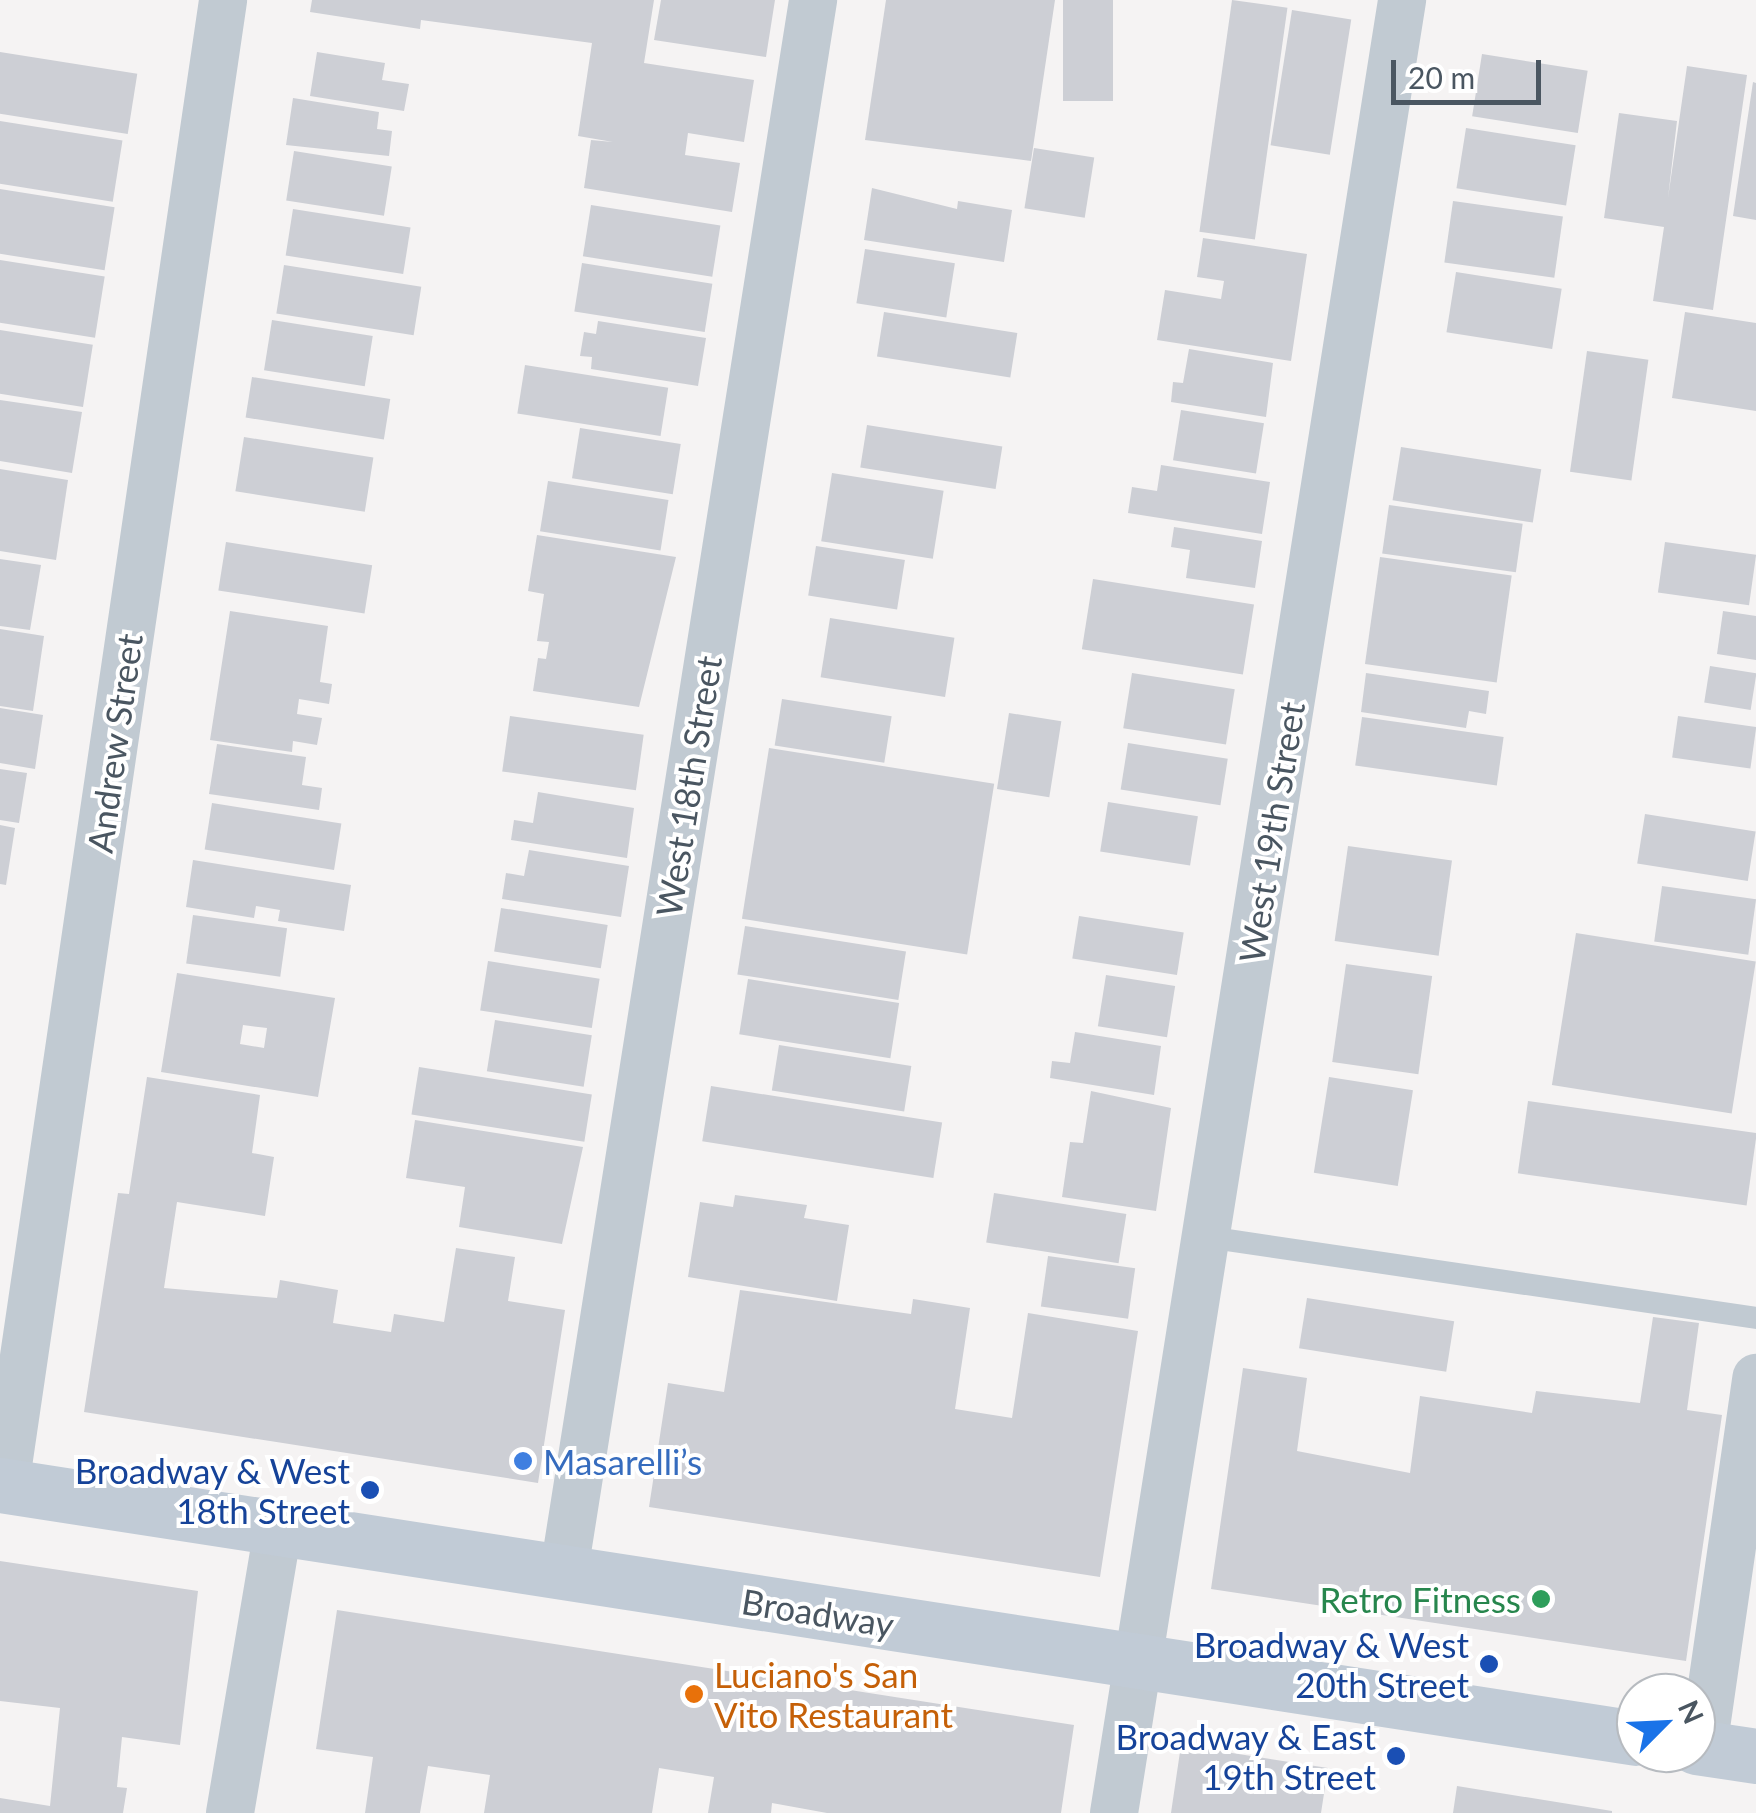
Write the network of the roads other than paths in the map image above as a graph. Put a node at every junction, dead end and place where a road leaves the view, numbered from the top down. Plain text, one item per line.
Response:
1 (223, 0) edge
2 (813, 0) edge
3 (1402, 0) edge
4 (1207, 1237) junction
5 (1756, 1318) edge
6 (1756, 1378) edge
7 (2, 1486) edge
8 (278, 1530) junction
9 (564, 1572) junction
10 (1141, 1664) junction
11 (1711, 1673) edge
12 (1616, 1735) edge
13 (1716, 1750) edge
14 (1756, 1756) edge
15 (230, 1813) edge
16 (1114, 1813) edge

1 - 7 street, Andrew Street
2 - 9 street, West 18th Street
3 - 4 street, West 19th Street
4 - 5 lane
4 - 10 street, West 19th Street
6 - 11 street
7 - 8 street, Broadway
8 - 9 street, Broadway
8 - 15 street
9 - 10 street, Broadway
10 - 12 street, Broadway
10 - 16 street, West 19th Street
13 - 14 street

